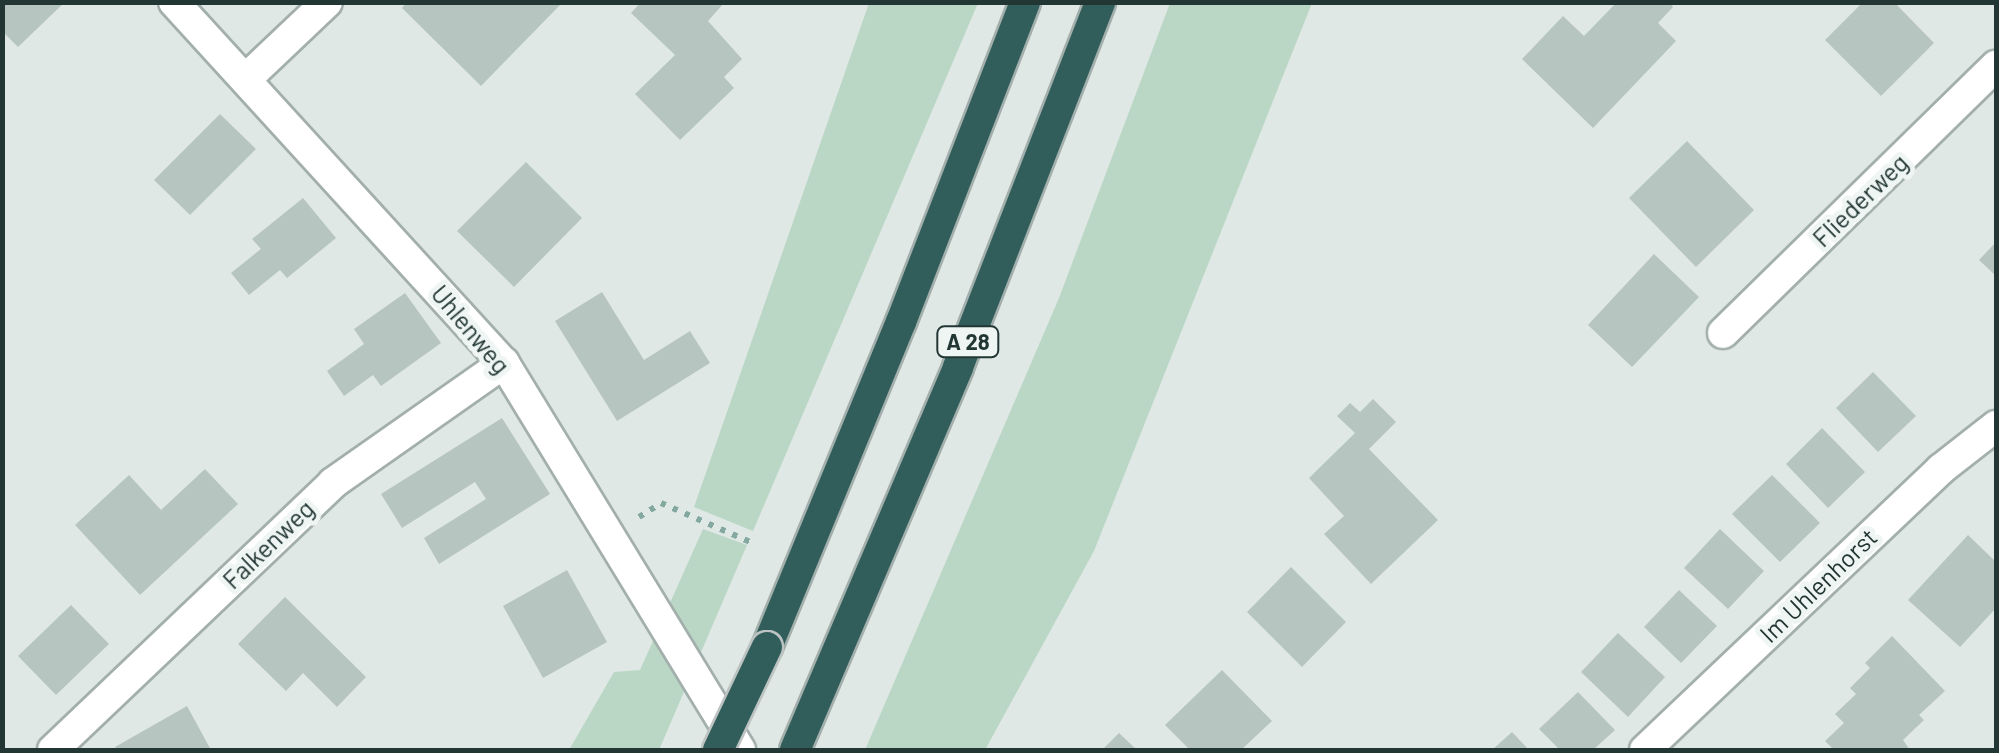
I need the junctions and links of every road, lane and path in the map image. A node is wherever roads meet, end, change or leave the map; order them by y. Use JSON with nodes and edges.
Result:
{"nodes":[{"id":1,"x":174,"y":2,"type":"edge"},
{"id":2,"x":327,"y":2,"type":"edge"},
{"id":3,"x":1025,"y":2,"type":"edge"},
{"id":4,"x":1100,"y":2,"type":"edge"},
{"id":5,"x":1996,"y":66,"type":"edge"},
{"id":6,"x":248,"y":78,"type":"junction"},
{"id":7,"x":1723,"y":333,"type":"dead end"},
{"id":8,"x":504,"y":363,"type":"junction"},
{"id":9,"x":1996,"y":426,"type":"edge"},
{"id":10,"x":661,"y":503,"type":"dead end"},
{"id":11,"x":755,"y":544,"type":"dead end"},
{"id":12,"x":53,"y":750,"type":"edge"},
{"id":13,"x":718,"y":750,"type":"edge"},
{"id":14,"x":740,"y":750,"type":"edge"},
{"id":15,"x":795,"y":750,"type":"edge"},
{"id":16,"x":1645,"y":750,"type":"edge"}],
"edges":[{"from":1,"to":6,"type":"street","name":"Uhlenweg"},
{"from":2,"to":6,"type":"street"},
{"from":3,"to":13,"type":"highway","number":"A 28","bridge":true},
{"from":4,"to":15,"type":"highway","number":"A 28"},
{"from":5,"to":7,"type":"street","name":"Fliederweg"},
{"from":6,"to":8,"type":"street","name":"Uhlenweg"},
{"from":8,"to":12,"type":"street","name":"Falkenweg"},
{"from":8,"to":14,"type":"street","name":"Uhlenweg"},
{"from":9,"to":16,"type":"street","name":"Im Uhlenhorst"},
{"from":10,"to":11,"type":"path"}]}
